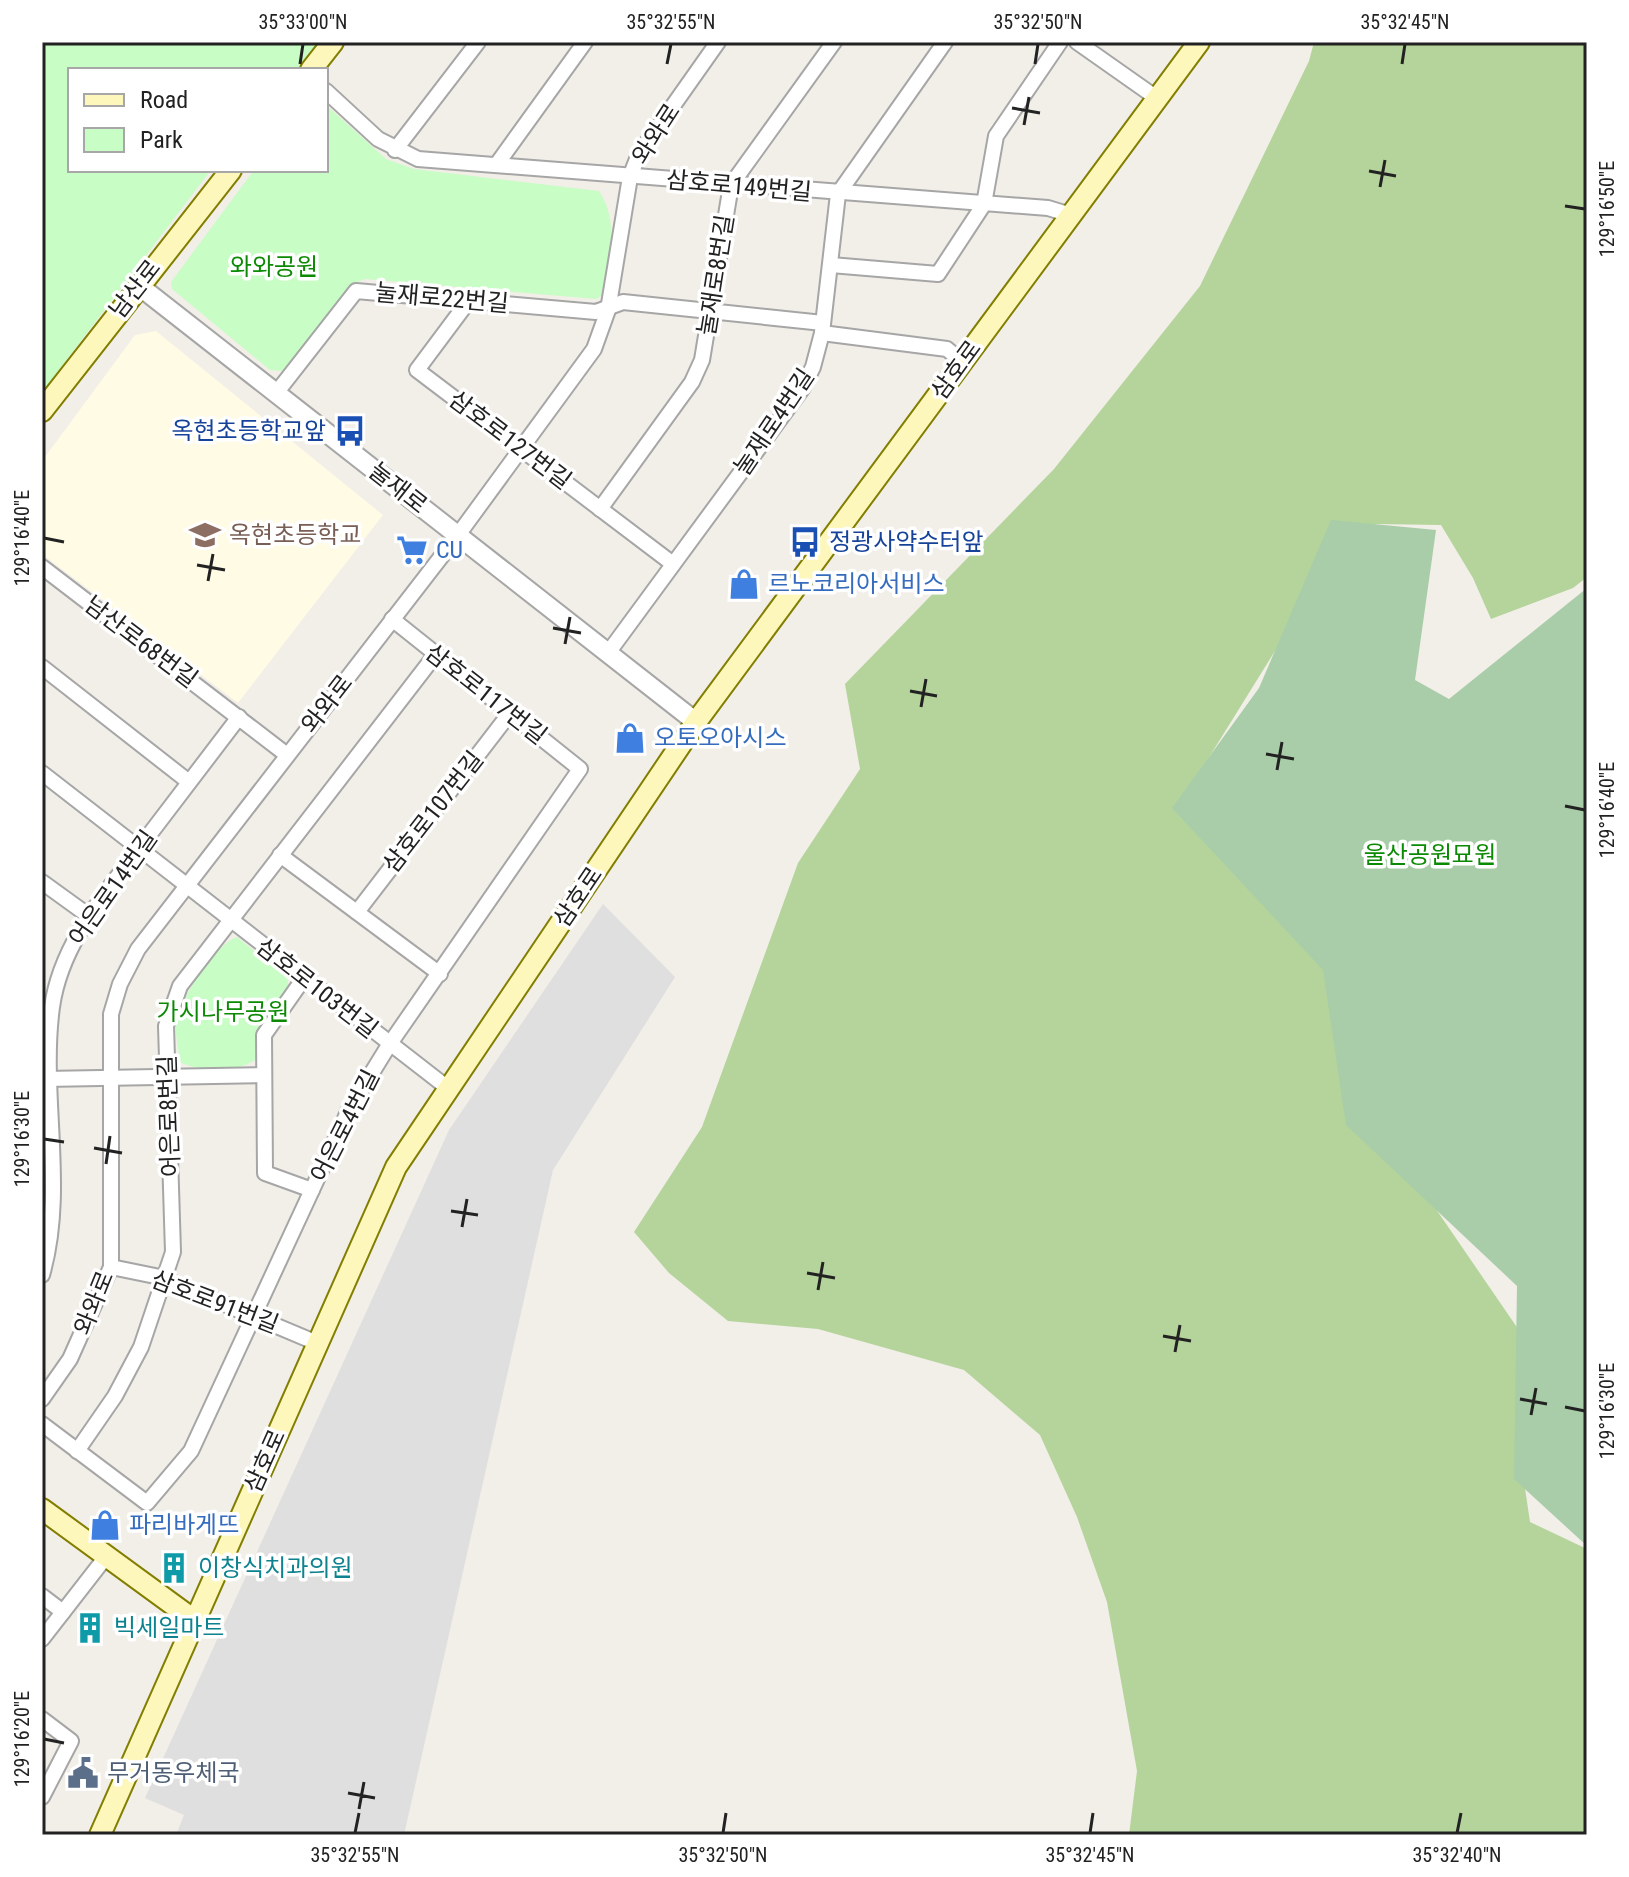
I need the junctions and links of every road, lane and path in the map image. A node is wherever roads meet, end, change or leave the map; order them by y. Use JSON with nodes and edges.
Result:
{"nodes":[{"id":1,"x":333,"y":42,"type":"edge"},
{"id":2,"x":478,"y":42,"type":"edge"},
{"id":3,"x":585,"y":42,"type":"edge"},
{"id":4,"x":718,"y":42,"type":"edge"},
{"id":5,"x":834,"y":42,"type":"edge"},
{"id":6,"x":945,"y":42,"type":"edge"},
{"id":7,"x":1060,"y":42,"type":"edge"},
{"id":8,"x":1077,"y":42,"type":"edge"},
{"id":9,"x":1199,"y":42,"type":"edge"},
{"id":10,"x":313,"y":68,"type":"edge"},
{"id":11,"x":328,"y":93,"type":"edge"},
{"id":12,"x":1158,"y":99,"type":"junction"},
{"id":13,"x":395,"y":150,"type":"junction"},
{"id":14,"x":497,"y":164,"type":"junction"},
{"id":15,"x":229,"y":172,"type":"edge"},
{"id":16,"x":630,"y":177,"type":"junction"},
{"id":17,"x":731,"y":185,"type":"junction"},
{"id":18,"x":838,"y":194,"type":"junction"},
{"id":19,"x":984,"y":204,"type":"junction"},
{"id":20,"x":1071,"y":215,"type":"junction"},
{"id":21,"x":831,"y":265,"type":"junction"},
{"id":22,"x":138,"y":285,"type":"junction"},
{"id":23,"x":470,"y":299,"type":"junction"},
{"id":24,"x":608,"y":310,"type":"junction"},
{"id":25,"x":711,"y":312,"type":"junction"},
{"id":26,"x":823,"y":328,"type":"junction"},
{"id":27,"x":962,"y":362,"type":"junction"},
{"id":28,"x":277,"y":392,"type":"junction"},
{"id":29,"x":42,"y":411,"type":"edge"},
{"id":30,"x":520,"y":449,"type":"junction"},
{"id":31,"x":600,"y":509,"type":"junction"},
{"id":32,"x":458,"y":535,"type":"junction"},
{"id":33,"x":673,"y":564,"type":"junction"},
{"id":34,"x":42,"y":567,"type":"edge"},
{"id":35,"x":392,"y":619,"type":"junction"},
{"id":36,"x":608,"y":653,"type":"junction"},
{"id":37,"x":436,"y":654,"type":"junction"},
{"id":38,"x":42,"y":667,"type":"edge"},
{"id":39,"x":510,"y":713,"type":"junction"},
{"id":40,"x":239,"y":717,"type":"junction"},
{"id":41,"x":696,"y":722,"type":"junction"},
{"id":42,"x":287,"y":755,"type":"junction"},
{"id":43,"x":580,"y":769,"type":"joint"},
{"id":44,"x":42,"y":773,"type":"edge"},
{"id":45,"x":189,"y":782,"type":"junction"},
{"id":46,"x":139,"y":849,"type":"junction"},
{"id":47,"x":280,"y":855,"type":"junction"},
{"id":48,"x":42,"y":882,"type":"edge"},
{"id":49,"x":186,"y":886,"type":"junction"},
{"id":50,"x":357,"y":912,"type":"junction"},
{"id":51,"x":89,"y":916,"type":"junction"},
{"id":52,"x":230,"y":920,"type":"junction"},
{"id":53,"x":440,"y":974,"type":"junction"},
{"id":54,"x":304,"y":978,"type":"junction"},
{"id":55,"x":389,"y":1045,"type":"junction"},
{"id":56,"x":264,"y":1075,"type":"junction"},
{"id":57,"x":109,"y":1077,"type":"junction"},
{"id":58,"x":169,"y":1078,"type":"junction"},
{"id":59,"x":46,"y":1079,"type":"edge"},
{"id":60,"x":449,"y":1089,"type":"junction"},
{"id":61,"x":312,"y":1190,"type":"junction"},
{"id":62,"x":111,"y":1267,"type":"junction"},
{"id":63,"x":42,"y":1275,"type":"edge"},
{"id":64,"x":167,"y":1280,"type":"junction"},
{"id":65,"x":253,"y":1316,"type":"junction"},
{"id":66,"x":317,"y":1343,"type":"junction"},
{"id":67,"x":42,"y":1399,"type":"edge"},
{"id":68,"x":42,"y":1424,"type":"edge"},
{"id":69,"x":77,"y":1451,"type":"junction"},
{"id":70,"x":42,"y":1509,"type":"edge"},
{"id":71,"x":105,"y":1558,"type":"junction"},
{"id":72,"x":42,"y":1596,"type":"edge"},
{"id":73,"x":63,"y":1612,"type":"junction"},
{"id":74,"x":194,"y":1620,"type":"junction"},
{"id":75,"x":42,"y":1639,"type":"edge"},
{"id":76,"x":42,"y":1719,"type":"edge"},
{"id":77,"x":42,"y":1797,"type":"edge"},
{"id":78,"x":100,"y":1835,"type":"edge"}],
"edges":[{"from":1,"to":10,"type":"main road"},
{"from":2,"to":13,"type":"street"},
{"from":3,"to":14,"type":"street"},
{"from":4,"to":16,"type":"street","name":"와와로"},
{"from":5,"to":17,"type":"street","name":"눌재로8번길"},
{"from":6,"to":18,"type":"street","name":"눌재로4번길"},
{"from":7,"to":19,"type":"street"},
{"from":8,"to":12,"type":"street"},
{"from":9,"to":12,"type":"main road","name":"삼호로"},
{"from":11,"to":13,"type":"street","name":"삼호로149번길"},
{"from":12,"to":20,"type":"main road","name":"삼호로"},
{"from":13,"to":14,"type":"street","name":"삼호로149번길"},
{"from":14,"to":16,"type":"street","name":"삼호로149번길"},
{"from":15,"to":22,"type":"main road","name":"남산로"},
{"from":16,"to":17,"type":"street","name":"삼호로149번길"},
{"from":16,"to":24,"type":"street","name":"와와로"},
{"from":17,"to":18,"type":"street","name":"삼호로149번길"},
{"from":17,"to":25,"type":"street","name":"눌재로8번길"},
{"from":18,"to":19,"type":"street","name":"삼호로149번길"},
{"from":18,"to":21,"type":"street","name":"눌재로4번길"},
{"from":19,"to":20,"type":"street","name":"삼호로149번길"},
{"from":19,"to":21,"type":"street"},
{"from":20,"to":27,"type":"main road","name":"삼호로"},
{"from":21,"to":26,"type":"street","name":"눌재로4번길"},
{"from":22,"to":28,"type":"street","name":"눌재로"},
{"from":22,"to":29,"type":"main road","name":"남산로"},
{"from":23,"to":24,"type":"street","name":"눌재로22번길"},
{"from":23,"to":28,"type":"street","name":"눌재로22번길"},
{"from":23,"to":30,"type":"street","name":"삼호로127번길"},
{"from":24,"to":25,"type":"street","name":"눌재로22번길"},
{"from":24,"to":30,"type":"street","name":"와와로"},
{"from":25,"to":26,"type":"street","name":"눌재로22번길"},
{"from":25,"to":31,"type":"street","name":"눌재로8번길"},
{"from":26,"to":27,"type":"street","name":"눌재로22번길"},
{"from":26,"to":33,"type":"street","name":"눌재로4번길"},
{"from":27,"to":41,"type":"main road","name":"삼호로"},
{"from":28,"to":32,"type":"street","name":"눌재로"},
{"from":30,"to":31,"type":"street","name":"삼호로127번길"},
{"from":30,"to":32,"type":"street","name":"와와로"},
{"from":31,"to":33,"type":"street","name":"삼호로127번길"},
{"from":32,"to":35,"type":"street","name":"와와로"},
{"from":32,"to":36,"type":"street","name":"눌재로"},
{"from":33,"to":36,"type":"street","name":"눌재로4번길"},
{"from":34,"to":40,"type":"street","name":"남산로68번길"},
{"from":35,"to":37,"type":"street","name":"삼호로117번길"},
{"from":35,"to":42,"type":"street","name":"와와로"},
{"from":36,"to":41,"type":"street","name":"눌재로"},
{"from":37,"to":39,"type":"street","name":"삼호로117번길"},
{"from":37,"to":47,"type":"street","name":"어은로8번길"},
{"from":38,"to":45,"type":"street"},
{"from":39,"to":43,"type":"street","name":"삼호로117번길"},
{"from":39,"to":50,"type":"street","name":"삼호로107번길"},
{"from":40,"to":42,"type":"street","name":"남산로68번길"},
{"from":40,"to":45,"type":"street","name":"어은로14번길"},
{"from":41,"to":60,"type":"main road","name":"삼호로"},
{"from":42,"to":49,"type":"street","name":"와와로"},
{"from":43,"to":53,"type":"street","name":"어은로4번길"},
{"from":44,"to":46,"type":"street","name":"삼호로103번길"},
{"from":45,"to":46,"type":"street","name":"어은로14번길"},
{"from":46,"to":49,"type":"street","name":"삼호로103번길"},
{"from":46,"to":51,"type":"street","name":"어은로14번길"},
{"from":47,"to":50,"type":"street"},
{"from":47,"to":52,"type":"street","name":"어은로8번길"},
{"from":48,"to":51,"type":"street"},
{"from":49,"to":52,"type":"street","name":"삼호로103번길"},
{"from":49,"to":57,"type":"street","name":"와와로"},
{"from":50,"to":53,"type":"street"},
{"from":51,"to":59,"type":"street","name":"어은로14번길"},
{"from":52,"to":54,"type":"street","name":"삼호로103번길"},
{"from":52,"to":58,"type":"street","name":"어은로8번길"},
{"from":53,"to":55,"type":"street","name":"어은로4번길"},
{"from":54,"to":55,"type":"street","name":"삼호로103번길"},
{"from":54,"to":56,"type":"street"},
{"from":55,"to":60,"type":"street","name":"삼호로103번길"},
{"from":55,"to":61,"type":"street","name":"어은로4번길"},
{"from":56,"to":58,"type":"street"},
{"from":56,"to":61,"type":"street"},
{"from":57,"to":58,"type":"street"},
{"from":57,"to":59,"type":"street"},
{"from":57,"to":62,"type":"street","name":"와와로"},
{"from":58,"to":64,"type":"street","name":"어은로8번길"},
{"from":59,"to":63,"type":"street","name":"어은로14번길"},
{"from":60,"to":66,"type":"main road","name":"삼호로"},
{"from":61,"to":65,"type":"street","name":"어은로4번길"},
{"from":62,"to":64,"type":"street","name":"삼호로91번길"},
{"from":62,"to":67,"type":"street","name":"와와로"},
{"from":64,"to":65,"type":"street","name":"삼호로91번길"},
{"from":64,"to":69,"type":"street","name":"어은로8번길"},
{"from":65,"to":66,"type":"street","name":"삼호로91번길"},
{"from":65,"to":69,"type":"street","name":"어은로4번길"},
{"from":66,"to":74,"type":"main road","name":"삼호로"},
{"from":68,"to":69,"type":"street"},
{"from":70,"to":71,"type":"main road"},
{"from":71,"to":73,"type":"street"},
{"from":71,"to":74,"type":"main road"},
{"from":72,"to":73,"type":"street"},
{"from":73,"to":75,"type":"street"},
{"from":74,"to":78,"type":"main road","name":"삼호로"},
{"from":76,"to":77,"type":"street"}]}
